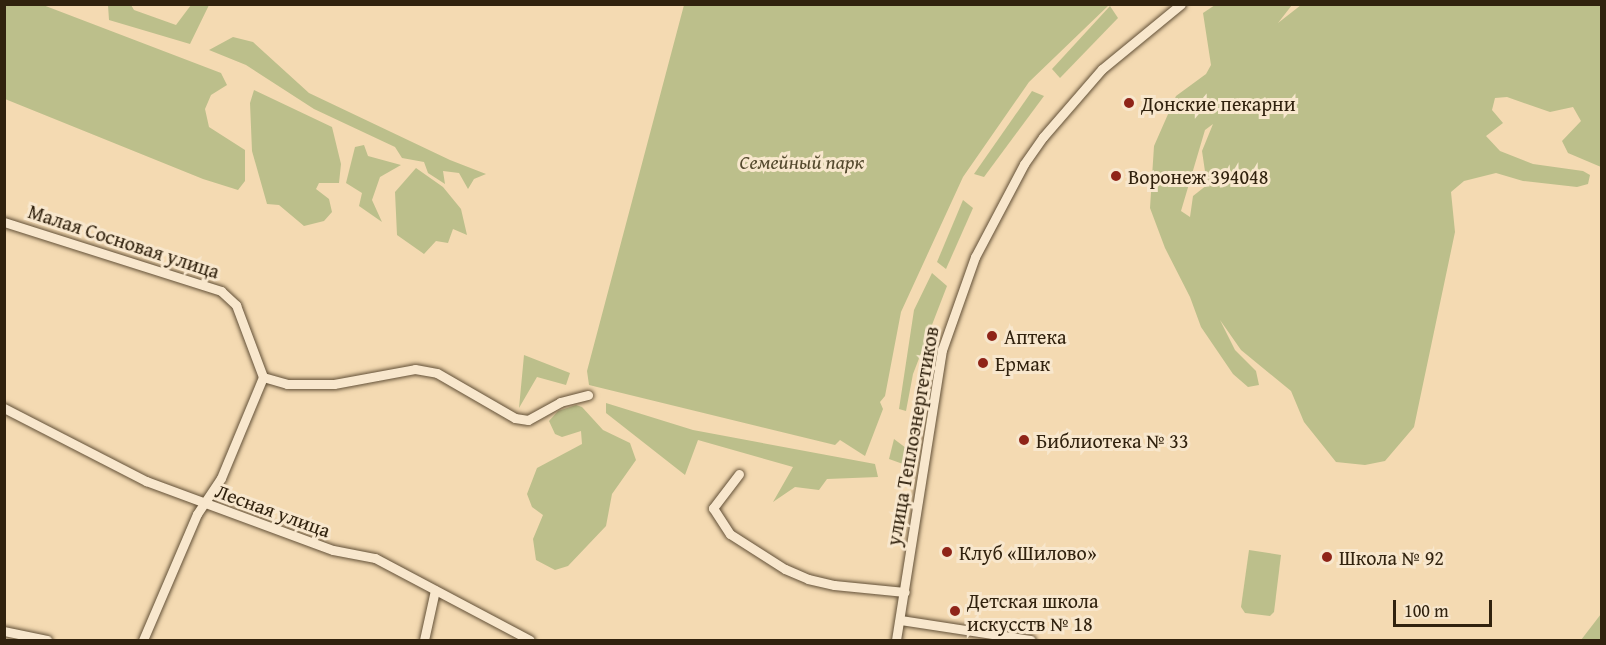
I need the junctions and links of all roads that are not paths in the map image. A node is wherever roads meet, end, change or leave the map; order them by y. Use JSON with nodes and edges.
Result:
{"nodes":[{"id":1,"x":1181,"y":4,"type":"edge"},
{"id":2,"x":4,"y":222,"type":"edge"},
{"id":3,"x":263,"y":377,"type":"junction"},
{"id":4,"x":588,"y":395,"type":"dead end"},
{"id":5,"x":4,"y":408,"type":"edge"},
{"id":6,"x":739,"y":474,"type":"dead end"},
{"id":7,"x":204,"y":505,"type":"junction"},
{"id":8,"x":435,"y":590,"type":"junction"},
{"id":9,"x":905,"y":592,"type":"junction"},
{"id":10,"x":900,"y":621,"type":"junction"},
{"id":11,"x":4,"y":631,"type":"edge"},
{"id":12,"x":47,"y":640,"type":"edge"},
{"id":13,"x":143,"y":640,"type":"edge"},
{"id":14,"x":424,"y":640,"type":"edge"},
{"id":15,"x":530,"y":640,"type":"edge"},
{"id":16,"x":896,"y":640,"type":"edge"},
{"id":17,"x":1030,"y":640,"type":"edge"}],
"edges":[{"from":1,"to":9,"type":"street","name":"улица Теплоэнергетиков"},
{"from":2,"to":3,"type":"street","name":"Малая Сосновая улица"},
{"from":3,"to":4,"type":"street"},
{"from":3,"to":7,"type":"street"},
{"from":5,"to":7,"type":"street","name":"Лесная улица"},
{"from":6,"to":9,"type":"street"},
{"from":7,"to":8,"type":"street","name":"Лесная улица"},
{"from":7,"to":13,"type":"street"},
{"from":8,"to":14,"type":"street"},
{"from":8,"to":15,"type":"street","name":"Лесная улица"},
{"from":9,"to":10,"type":"street","name":"улица Теплоэнергетиков"},
{"from":10,"to":16,"type":"street","name":"улица Теплоэнергетиков"},
{"from":10,"to":17,"type":"street"},
{"from":11,"to":12,"type":"street"}]}
